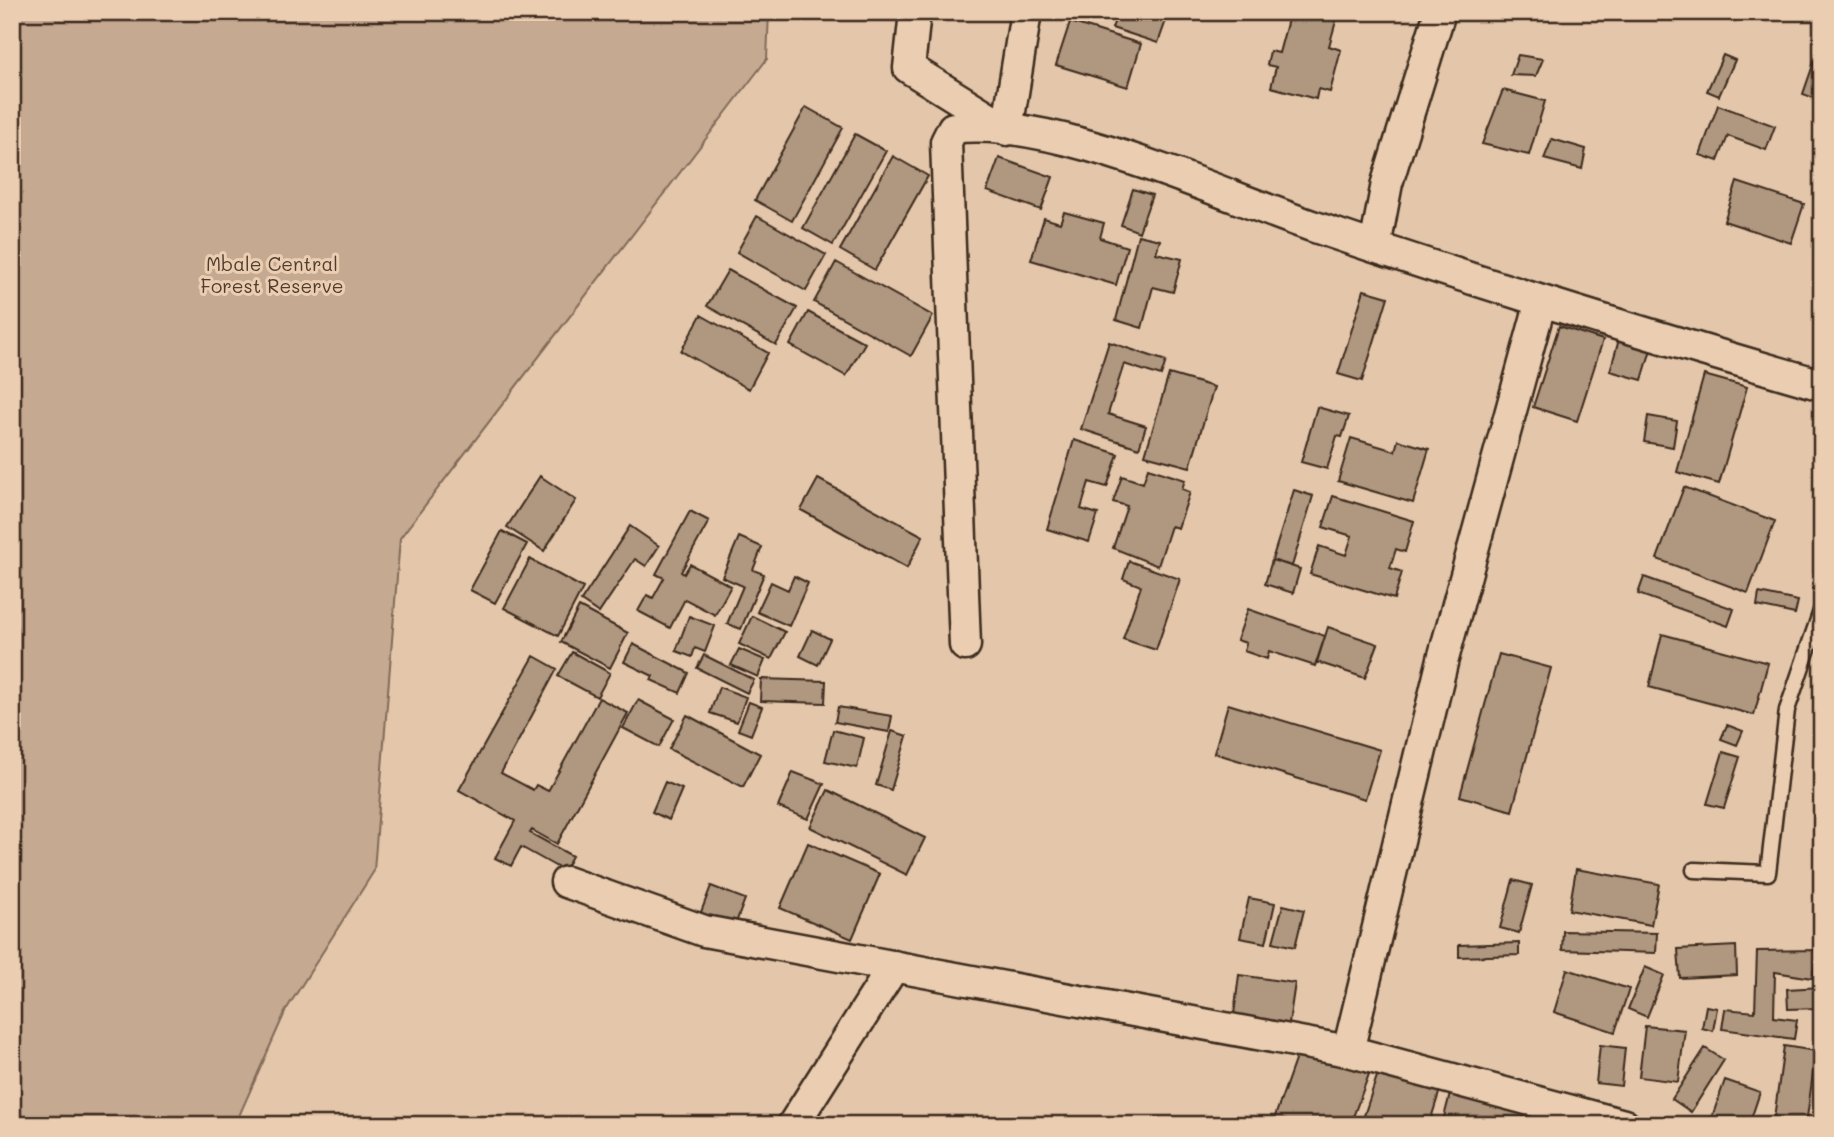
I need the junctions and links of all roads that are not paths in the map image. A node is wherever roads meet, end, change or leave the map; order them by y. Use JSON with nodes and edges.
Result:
{"nodes":[{"id":1,"x":915,"y":12,"type":"edge"},
{"id":2,"x":1026,"y":12,"type":"edge"},
{"id":3,"x":1440,"y":12,"type":"edge"},
{"id":4,"x":1007,"y":130,"type":"junction"},
{"id":5,"x":1375,"y":247,"type":"junction"},
{"id":6,"x":1541,"y":301,"type":"junction"},
{"id":7,"x":1822,"y":384,"type":"edge"},
{"id":8,"x":1822,"y":608,"type":"edge"},
{"id":9,"x":965,"y":645,"type":"dead end"},
{"id":10,"x":1694,"y":870,"type":"dead end"},
{"id":11,"x":566,"y":882,"type":"dead end"},
{"id":12,"x":894,"y":966,"type":"junction"},
{"id":13,"x":1348,"y":1051,"type":"junction"},
{"id":14,"x":793,"y":1125,"type":"edge"},
{"id":15,"x":1625,"y":1125,"type":"edge"}],
"edges":[{"from":1,"to":4,"type":"street"},
{"from":2,"to":4,"type":"street"},
{"from":3,"to":5,"type":"street"},
{"from":4,"to":5,"type":"street"},
{"from":4,"to":9,"type":"street"},
{"from":5,"to":6,"type":"street"},
{"from":6,"to":7,"type":"street"},
{"from":6,"to":13,"type":"street"},
{"from":8,"to":10,"type":"lane"},
{"from":11,"to":12,"type":"street"},
{"from":12,"to":13,"type":"street"},
{"from":12,"to":14,"type":"street"},
{"from":13,"to":15,"type":"street"}]}
